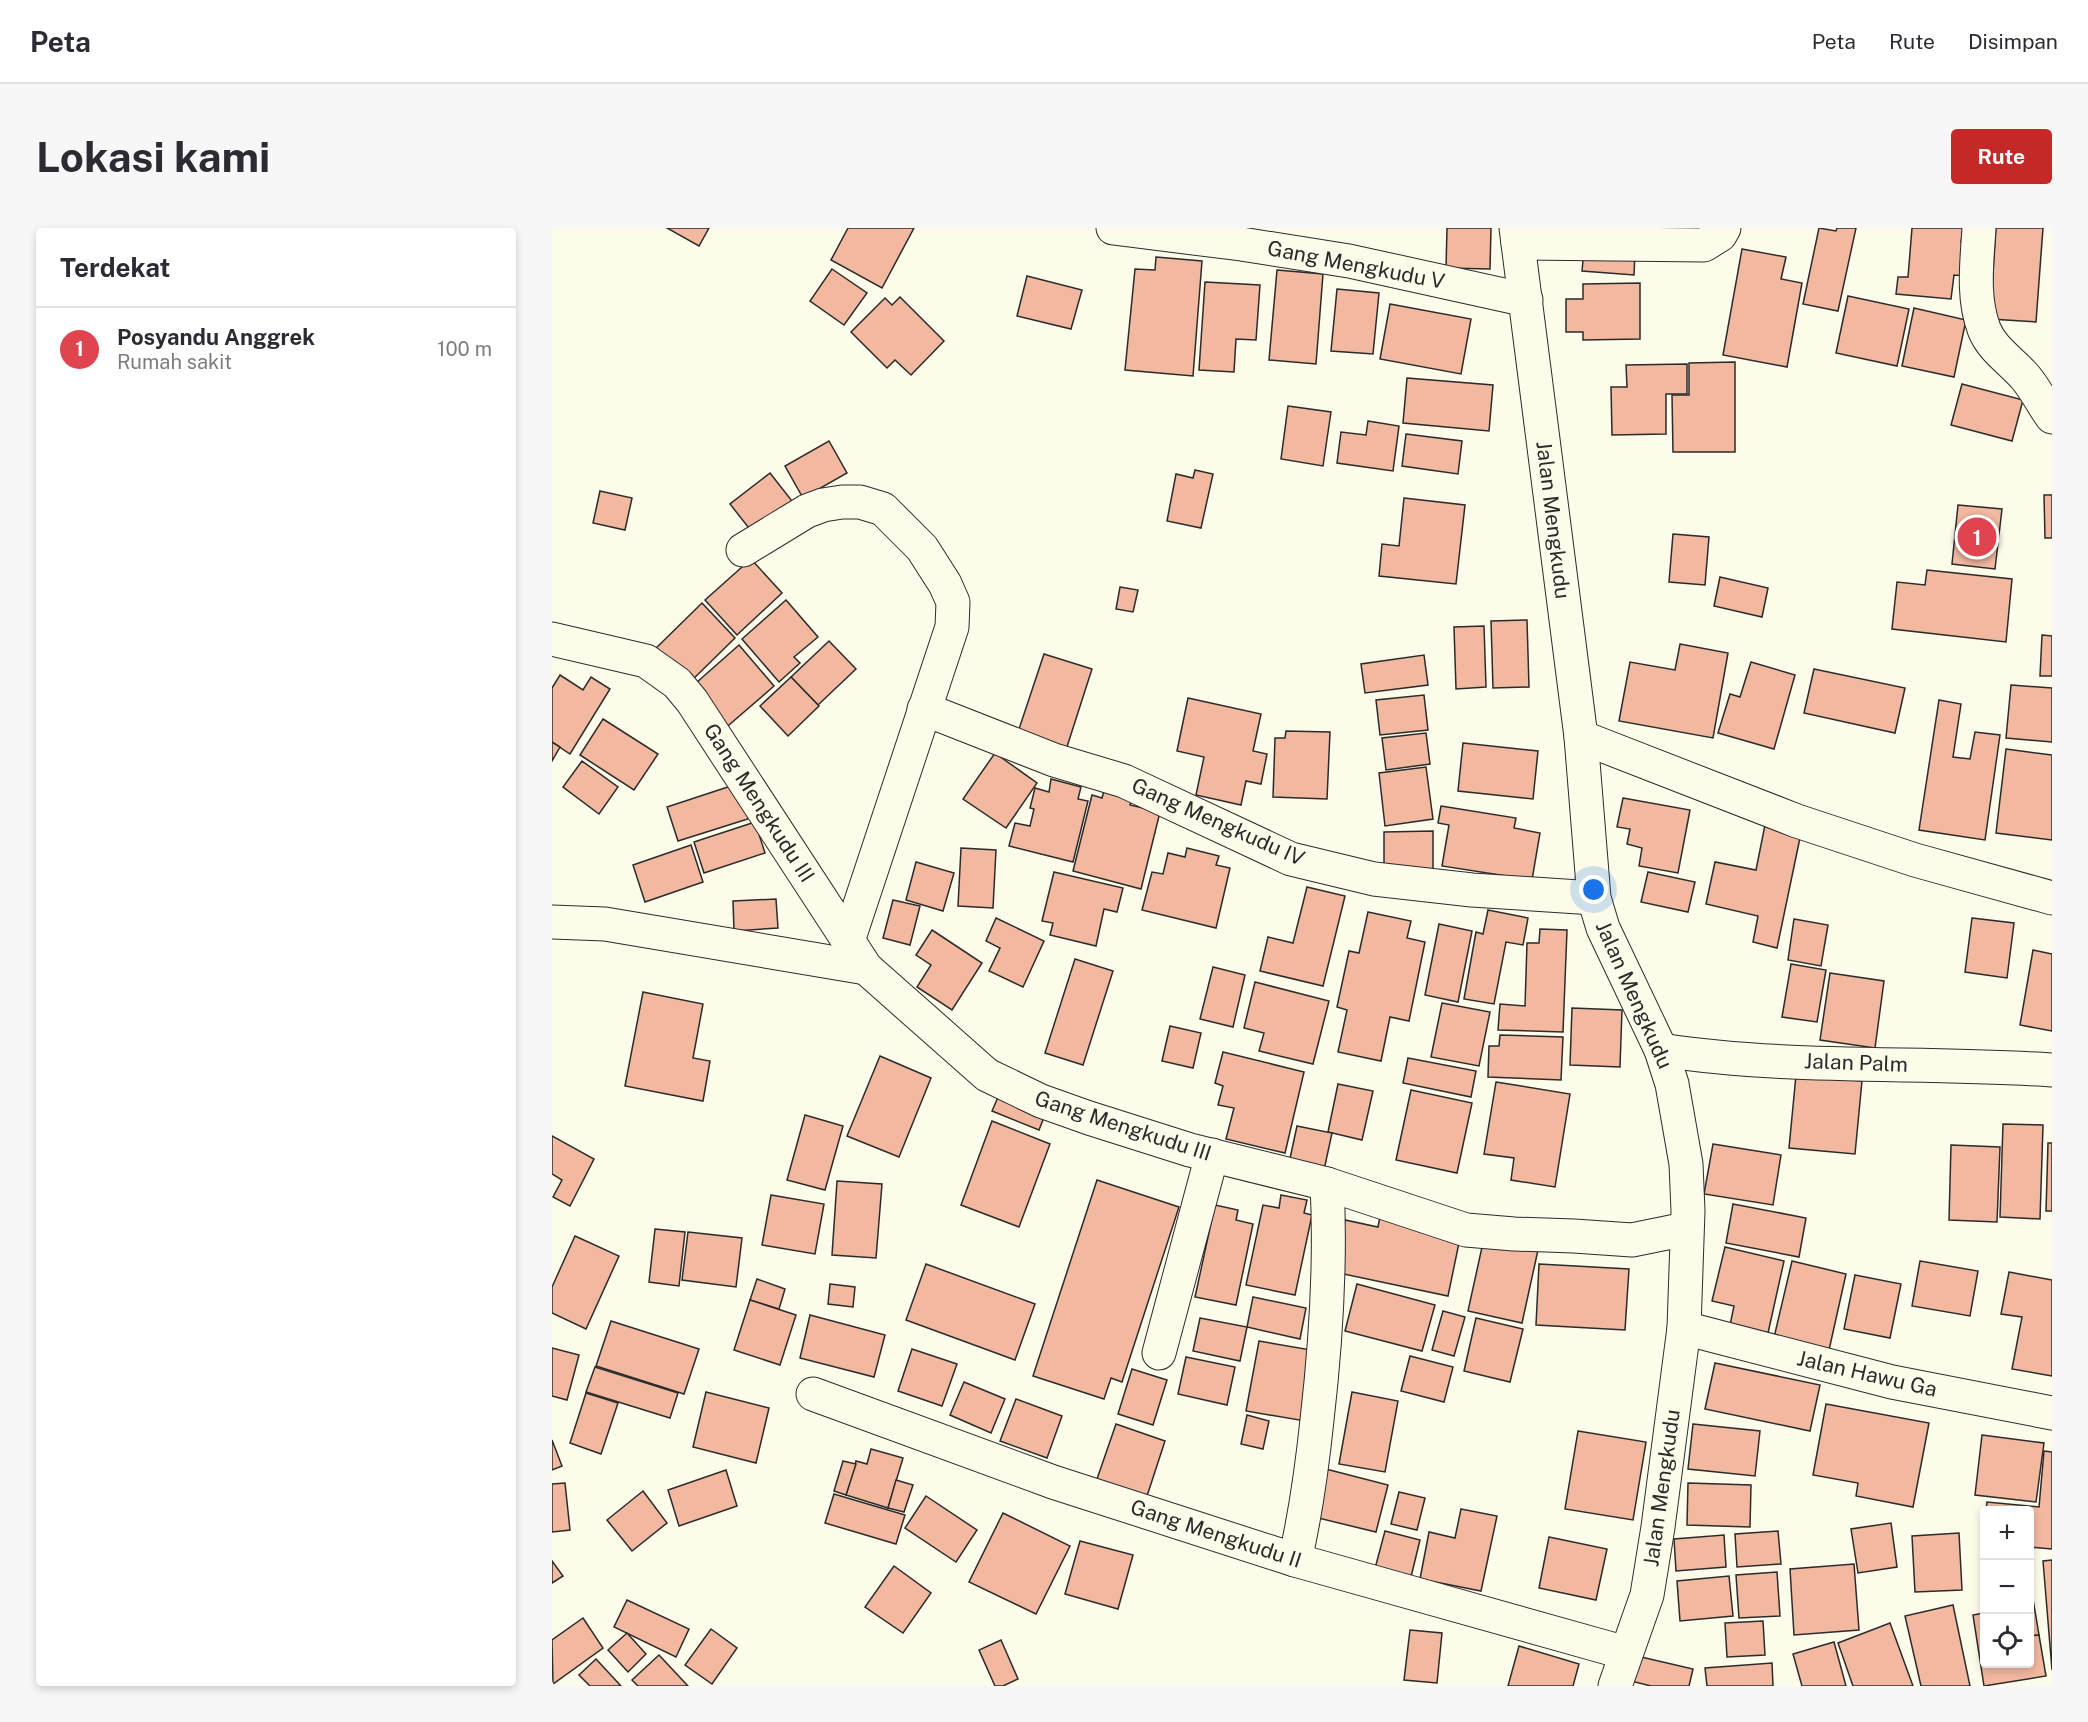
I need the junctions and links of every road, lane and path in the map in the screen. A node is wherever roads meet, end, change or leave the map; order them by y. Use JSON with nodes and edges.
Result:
{"nodes":[{"id":1,"x":1113,"y":228,"type":"edge"},
{"id":2,"x":1724,"y":228,"type":"edge"},
{"id":3,"x":1979,"y":228,"type":"edge"},
{"id":4,"x":1517,"y":236,"type":"edge"},
{"id":5,"x":1526,"y":300,"type":"junction"},
{"id":6,"x":2052,"y":417,"type":"edge"},
{"id":7,"x":743,"y":550,"type":"dead end"},
{"id":8,"x":552,"y":639,"type":"edge"},
{"id":9,"x":924,"y":709,"type":"junction"},
{"id":10,"x":1581,"y":737,"type":"junction"},
{"id":11,"x":1594,"y":898,"type":"junction"},
{"id":12,"x":2052,"y":898,"type":"edge"},
{"id":13,"x":552,"y":922,"type":"edge"},
{"id":14,"x":848,"y":941,"type":"junction"},
{"id":15,"x":866,"y":968,"type":"junction"},
{"id":16,"x":1661,"y":1050,"type":"junction"},
{"id":17,"x":2052,"y":1070,"type":"edge"},
{"id":18,"x":1212,"y":1155,"type":"junction"},
{"id":19,"x":1327,"y":1184,"type":"junction"},
{"id":20,"x":1686,"y":1229,"type":"junction"},
{"id":21,"x":1683,"y":1328,"type":"junction"},
{"id":22,"x":1159,"y":1353,"type":"dead end"},
{"id":23,"x":813,"y":1394,"type":"dead end"},
{"id":24,"x":2052,"y":1413,"type":"edge"},
{"id":25,"x":1295,"y":1560,"type":"junction"},
{"id":26,"x":1626,"y":1653,"type":"junction"},
{"id":27,"x":1615,"y":1686,"type":"edge"}],
"edges":[{"from":1,"to":5,"type":"street","name":"Gang Mengkudu V"},
{"from":2,"to":4,"type":"street"},
{"from":3,"to":6,"type":"street"},
{"from":4,"to":5,"type":"street","name":"Jalan Mengkudu"},
{"from":5,"to":10,"type":"street","name":"Jalan Mengkudu"},
{"from":7,"to":9,"type":"street"},
{"from":8,"to":14,"type":"street","name":"Gang Mengkudu III"},
{"from":9,"to":11,"type":"street","name":"Gang Mengkudu IV"},
{"from":9,"to":14,"type":"street"},
{"from":10,"to":11,"type":"street","name":"Jalan Mengkudu"},
{"from":10,"to":12,"type":"street"},
{"from":11,"to":16,"type":"street","name":"Jalan Mengkudu"},
{"from":13,"to":15,"type":"street"},
{"from":14,"to":15,"type":"street","name":"Gang Mengkudu III"},
{"from":15,"to":18,"type":"street","name":"Gang Mengkudu III"},
{"from":16,"to":17,"type":"street","name":"Jalan Palm"},
{"from":16,"to":20,"type":"street","name":"Jalan Mengkudu"},
{"from":18,"to":19,"type":"street","name":"Gang Mengkudu III"},
{"from":18,"to":22,"type":"street"},
{"from":19,"to":20,"type":"street","name":"Gang Mengkudu III"},
{"from":19,"to":25,"type":"street"},
{"from":20,"to":21,"type":"street","name":"Jalan Mengkudu"},
{"from":21,"to":24,"type":"street","name":"Jalan Hawu Ga"},
{"from":21,"to":26,"type":"street","name":"Jalan Mengkudu"},
{"from":23,"to":25,"type":"street","name":"Gang Mengkudu II"},
{"from":25,"to":26,"type":"street","name":"Gang Mengkudu II"},
{"from":26,"to":27,"type":"street","name":"Jalan Mengkudu"}]}
